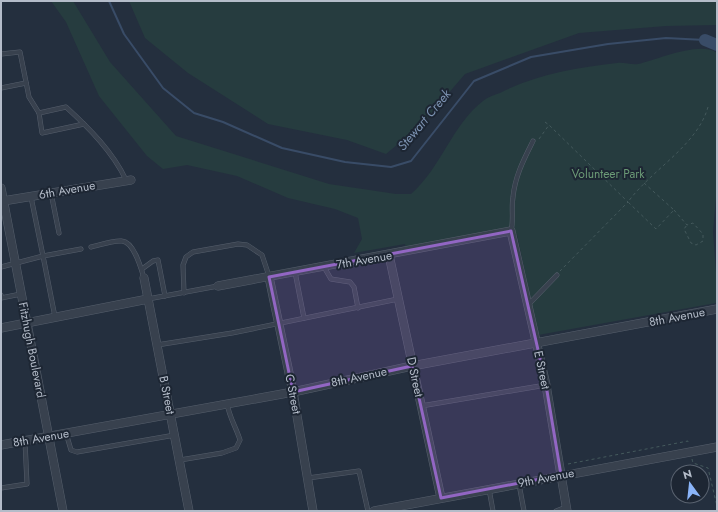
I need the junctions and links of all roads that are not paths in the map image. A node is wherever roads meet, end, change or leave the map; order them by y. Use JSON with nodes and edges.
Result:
{"nodes":[{"id":1,"x":1,"y":54,"type":"edge"},
{"id":2,"x":26,"y":83,"type":"junction"},
{"id":3,"x":1,"y":88,"type":"edge"},
{"id":4,"x":39,"y":113,"type":"junction"},
{"id":5,"x":84,"y":124,"type":"junction"},
{"id":6,"x":534,"y":143,"type":"road end"},
{"id":7,"x":129,"y":180,"type":"joint"},
{"id":8,"x":1,"y":188,"type":"edge"},
{"id":9,"x":51,"y":193,"type":"junction"},
{"id":10,"x":31,"y":196,"type":"junction"},
{"id":11,"x":4,"y":201,"type":"junction"},
{"id":12,"x":511,"y":231,"type":"junction"},
{"id":13,"x":58,"y":233,"type":"dead end"},
{"id":14,"x":91,"y":247,"type":"dead end"},
{"id":15,"x":81,"y":249,"type":"dead end"},
{"id":16,"x":389,"y":255,"type":"junction"},
{"id":17,"x":43,"y":256,"type":"junction"},
{"id":18,"x":15,"y":262,"type":"junction"},
{"id":19,"x":1,"y":267,"type":"edge"},
{"id":20,"x":324,"y":267,"type":"junction"},
{"id":21,"x":142,"y":270,"type":"junction"},
{"id":22,"x":295,"y":272,"type":"junction"},
{"id":23,"x":557,"y":275,"type":"road end"},
{"id":24,"x":270,"y":277,"type":"junction"},
{"id":25,"x":144,"y":278,"type":"joint"},
{"id":26,"x":218,"y":286,"type":"joint"},
{"id":27,"x":184,"y":293,"type":"junction"},
{"id":28,"x":21,"y":294,"type":"junction"},
{"id":29,"x":1,"y":295,"type":"edge"},
{"id":30,"x":166,"y":296,"type":"junction"},
{"id":31,"x":398,"y":299,"type":"junction"},
{"id":32,"x":148,"y":300,"type":"junction"},
{"id":33,"x":528,"y":306,"type":"junction"},
{"id":34,"x":358,"y":308,"type":"junction"},
{"id":35,"x":716,"y":309,"type":"edge"},
{"id":36,"x":56,"y":318,"type":"junction"},
{"id":37,"x":304,"y":318,"type":"junction"},
{"id":38,"x":26,"y":323,"type":"junction"},
{"id":39,"x":279,"y":324,"type":"junction"},
{"id":40,"x":1,"y":328,"type":"edge"},
{"id":41,"x":536,"y":343,"type":"junction"},
{"id":42,"x":157,"y":345,"type":"junction"},
{"id":43,"x":412,"y":366,"type":"junction"},
{"id":44,"x":546,"y":385,"type":"junction"},
{"id":45,"x":293,"y":392,"type":"junction"},
{"id":46,"x":227,"y":404,"type":"junction"},
{"id":47,"x":421,"y":406,"type":"junction"},
{"id":48,"x":171,"y":413,"type":"junction"},
{"id":49,"x":66,"y":433,"type":"junction"},
{"id":50,"x":175,"y":434,"type":"junction"},
{"id":51,"x":49,"y":436,"type":"junction"},
{"id":52,"x":25,"y":441,"type":"junction"},
{"id":53,"x":1,"y":445,"type":"edge"},
{"id":54,"x":717,"y":447,"type":"edge"},
{"id":55,"x":180,"y":460,"type":"junction"},
{"id":56,"x":561,"y":475,"type":"junction"},
{"id":57,"x":308,"y":478,"type":"junction"},
{"id":58,"x":519,"y":483,"type":"junction"},
{"id":59,"x":1,"y":488,"type":"edge"},
{"id":60,"x":489,"y":489,"type":"junction"},
{"id":61,"x":441,"y":498,"type":"junction"},
{"id":62,"x":567,"y":509,"type":"edge"},
{"id":63,"x":63,"y":511,"type":"edge"},
{"id":64,"x":189,"y":511,"type":"edge"},
{"id":65,"x":313,"y":511,"type":"edge"},
{"id":66,"x":368,"y":511,"type":"edge"},
{"id":67,"x":374,"y":511,"type":"edge"},
{"id":68,"x":493,"y":511,"type":"edge"},
{"id":69,"x":524,"y":511,"type":"edge"},
{"id":70,"x":556,"y":511,"type":"edge"}],
"edges":[{"from":1,"to":2,"type":"lane"},
{"from":2,"to":3,"type":"lane"},
{"from":2,"to":4,"type":"lane"},
{"from":4,"to":5,"type":"lane"},
{"from":4,"to":5,"type":"lane"},
{"from":5,"to":7,"type":"lane"},
{"from":6,"to":12,"type":"lane"},
{"from":7,"to":9,"type":"street","name":"6th Avenue"},
{"from":8,"to":11,"type":"street","name":"Fitzhugh Boulevard"},
{"from":9,"to":10,"type":"street","name":"6th Avenue"},
{"from":9,"to":13,"type":"lane"},
{"from":10,"to":11,"type":"street","name":"6th Avenue"},
{"from":10,"to":17,"type":"lane"},
{"from":11,"to":18,"type":"street","name":"Fitzhugh Boulevard"},
{"from":12,"to":16,"type":"street","name":"7th Avenue"},
{"from":12,"to":33,"type":"street","name":"E Street"},
{"from":14,"to":21,"type":"lane"},
{"from":15,"to":17,"type":"lane"},
{"from":16,"to":20,"type":"street","name":"7th Avenue"},
{"from":16,"to":31,"type":"street","name":"D Street"},
{"from":17,"to":18,"type":"lane"},
{"from":17,"to":36,"type":"lane"},
{"from":18,"to":19,"type":"lane"},
{"from":18,"to":28,"type":"street","name":"Fitzhugh Boulevard"},
{"from":20,"to":22,"type":"street","name":"7th Avenue"},
{"from":20,"to":34,"type":"lane"},
{"from":21,"to":25,"type":"lane"},
{"from":21,"to":30,"type":"lane"},
{"from":22,"to":24,"type":"street","name":"7th Avenue"},
{"from":22,"to":37,"type":"lane"},
{"from":23,"to":33,"type":"lane"},
{"from":24,"to":26,"type":"street","name":"7th Avenue"},
{"from":24,"to":27,"type":"lane"},
{"from":24,"to":39,"type":"street","name":"C Street"},
{"from":25,"to":32,"type":"street","name":"B Street"},
{"from":26,"to":27,"type":"lane"},
{"from":27,"to":30,"type":"lane"},
{"from":28,"to":29,"type":"lane"},
{"from":28,"to":38,"type":"street","name":"Fitzhugh Boulevard"},
{"from":30,"to":32,"type":"lane"},
{"from":31,"to":34,"type":"lane"},
{"from":31,"to":43,"type":"street","name":"D Street"},
{"from":32,"to":36,"type":"street"},
{"from":32,"to":42,"type":"street","name":"B Street"},
{"from":33,"to":41,"type":"street","name":"E Street"},
{"from":34,"to":37,"type":"lane"},
{"from":35,"to":41,"type":"street","name":"8th Avenue"},
{"from":36,"to":38,"type":"street"},
{"from":37,"to":39,"type":"lane"},
{"from":38,"to":40,"type":"street"},
{"from":38,"to":51,"type":"street","name":"Fitzhugh Boulevard"},
{"from":39,"to":42,"type":"lane"},
{"from":39,"to":45,"type":"street","name":"C Street"},
{"from":41,"to":43,"type":"street","name":"8th Avenue"},
{"from":41,"to":44,"type":"street","name":"E Street"},
{"from":42,"to":48,"type":"street","name":"B Street"},
{"from":43,"to":45,"type":"street","name":"8th Avenue"},
{"from":43,"to":47,"type":"street","name":"D Street"},
{"from":44,"to":47,"type":"lane"},
{"from":44,"to":56,"type":"street","name":"E Street"},
{"from":45,"to":46,"type":"street","name":"8th Avenue"},
{"from":45,"to":57,"type":"street","name":"C Street"},
{"from":46,"to":48,"type":"street","name":"8th Avenue"},
{"from":46,"to":55,"type":"lane"},
{"from":47,"to":61,"type":"street","name":"D Street"},
{"from":48,"to":49,"type":"street","name":"8th Avenue"},
{"from":48,"to":50,"type":"street","name":"B Street"},
{"from":49,"to":50,"type":"lane"},
{"from":49,"to":51,"type":"street","name":"8th Avenue"},
{"from":50,"to":55,"type":"street","name":"B Street"},
{"from":51,"to":52,"type":"street","name":"8th Avenue"},
{"from":51,"to":63,"type":"street","name":"Fitzhugh Boulevard"},
{"from":52,"to":53,"type":"street","name":"8th Avenue"},
{"from":52,"to":59,"type":"lane"},
{"from":54,"to":56,"type":"street","name":"9th Avenue"},
{"from":55,"to":64,"type":"street","name":"B Street"},
{"from":56,"to":58,"type":"street","name":"9th Avenue"},
{"from":56,"to":62,"type":"street","name":"E Street"},
{"from":57,"to":65,"type":"street","name":"C Street"},
{"from":57,"to":66,"type":"lane"},
{"from":58,"to":60,"type":"street","name":"9th Avenue"},
{"from":58,"to":69,"type":"lane"},
{"from":60,"to":61,"type":"street","name":"9th Avenue"},
{"from":60,"to":68,"type":"lane"},
{"from":61,"to":67,"type":"street","name":"9th Avenue"},
{"from":62,"to":70,"type":"lane"}]}
